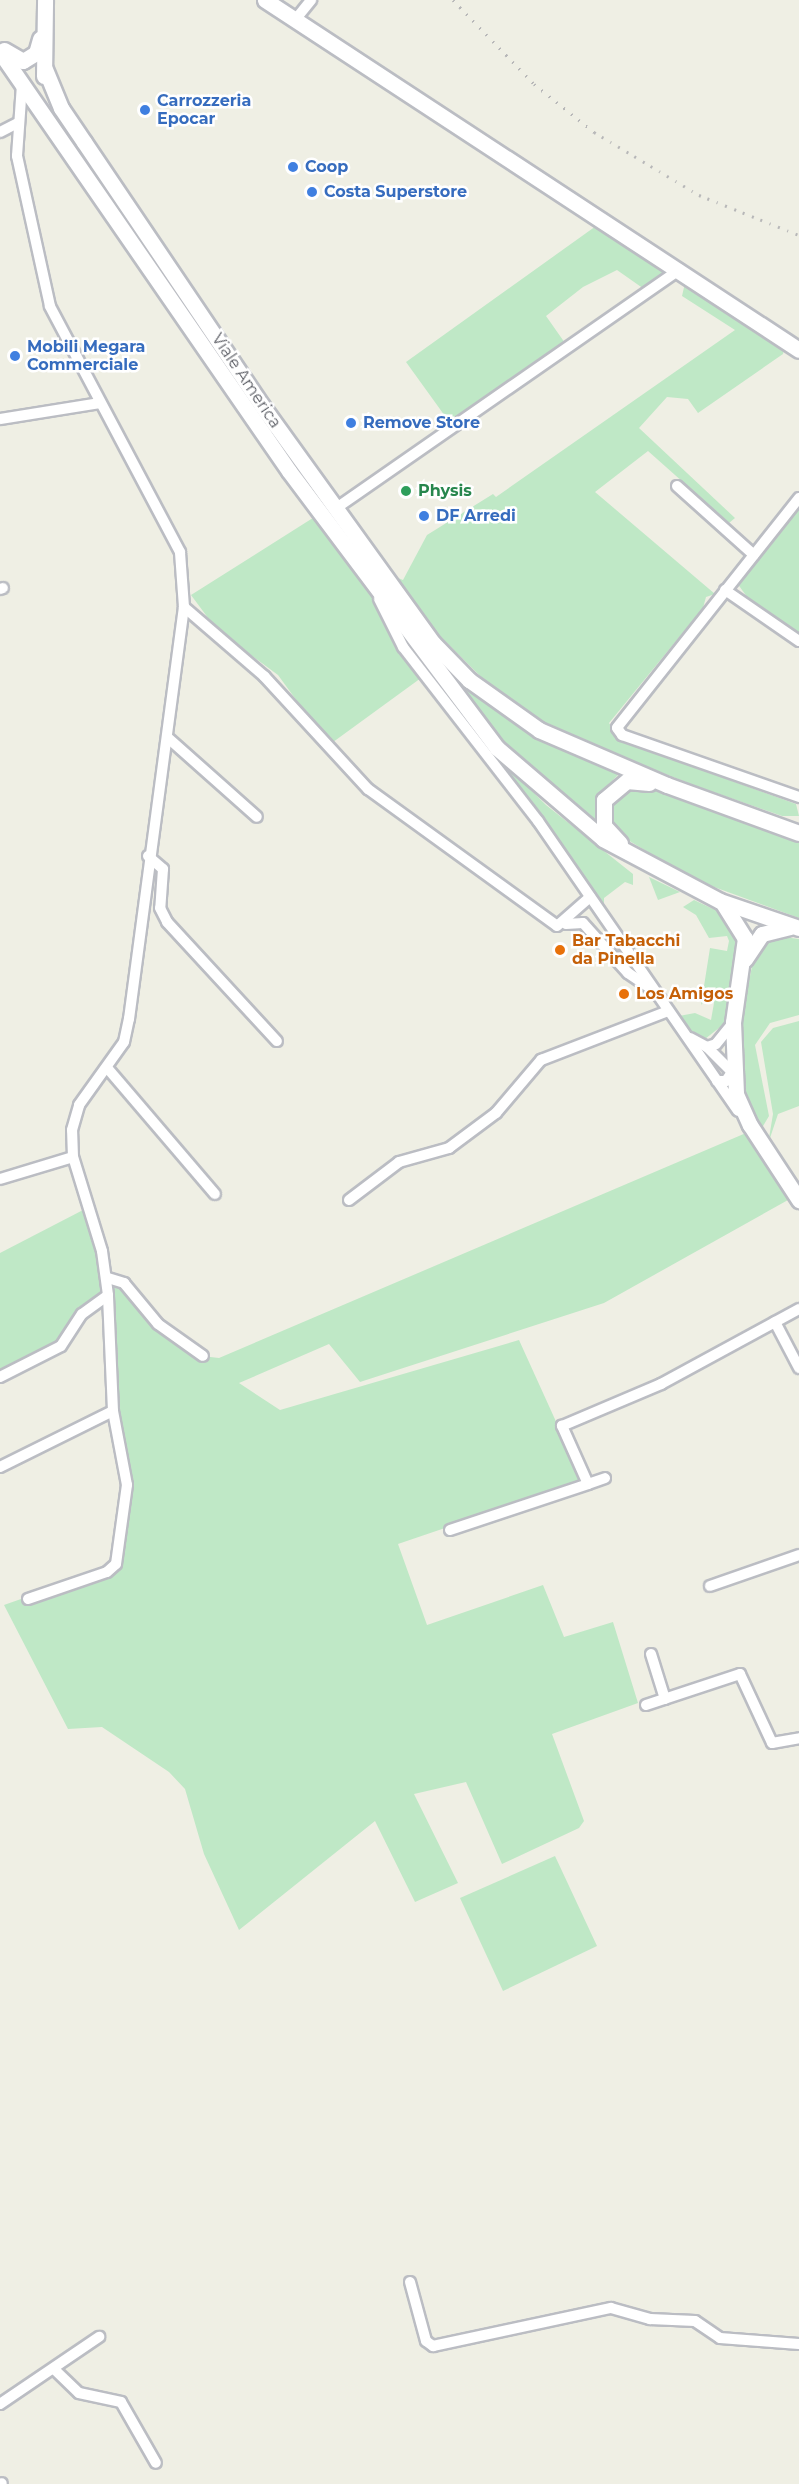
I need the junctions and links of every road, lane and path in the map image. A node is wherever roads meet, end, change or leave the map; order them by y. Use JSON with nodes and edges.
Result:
{"nodes":[{"id":1,"x":45,"y":0,"type":"edge"},
{"id":2,"x":265,"y":0,"type":"edge"},
{"id":3,"x":311,"y":0,"type":"edge"},
{"id":4,"x":295,"y":20,"type":"junction"},
{"id":5,"x":41,"y":38,"type":"junction"},
{"id":6,"x":0,"y":45,"type":"edge"},
{"id":7,"x":0,"y":52,"type":"edge"},
{"id":8,"x":45,"y":69,"type":"junction"},
{"id":9,"x":22,"y":84,"type":"junction"},
{"id":10,"x":35,"y":102,"type":"junction"},
{"id":11,"x":19,"y":121,"type":"junction"},
{"id":12,"x":0,"y":132,"type":"edge"},
{"id":13,"x":680,"y":269,"type":"junction"},
{"id":14,"x":799,"y":350,"type":"edge"},
{"id":15,"x":100,"y":403,"type":"junction"},
{"id":16,"x":0,"y":419,"type":"edge"},
{"id":17,"x":677,"y":486,"type":"dead end"},
{"id":18,"x":799,"y":498,"type":"edge"},
{"id":19,"x":335,"y":509,"type":"junction"},
{"id":20,"x":754,"y":555,"type":"junction"},
{"id":21,"x":368,"y":577,"type":"junction"},
{"id":22,"x":725,"y":590,"type":"junction"},
{"id":23,"x":184,"y":608,"type":"junction"},
{"id":24,"x":799,"y":641,"type":"edge"},
{"id":25,"x":167,"y":737,"type":"junction"},
{"id":26,"x":667,"y":785,"type":"junction"},
{"id":27,"x":799,"y":797,"type":"edge"},
{"id":28,"x":257,"y":817,"type":"dead end"},
{"id":29,"x":799,"y":824,"type":"edge"},
{"id":30,"x":782,"y":827,"type":"junction"},
{"id":31,"x":799,"y":833,"type":"edge"},
{"id":32,"x":148,"y":856,"type":"junction"},
{"id":33,"x":637,"y":860,"type":"junction"},
{"id":34,"x":590,"y":897,"type":"junction"},
{"id":35,"x":720,"y":901,"type":"junction"},
{"id":36,"x":563,"y":925,"type":"junction"},
{"id":37,"x":796,"y":927,"type":"edge"},
{"id":38,"x":744,"y":962,"type":"junction"},
{"id":39,"x":654,"y":990,"type":"junction"},
{"id":40,"x":668,"y":1011,"type":"junction"},
{"id":41,"x":733,"y":1022,"type":"junction"},
{"id":42,"x":685,"y":1035,"type":"junction"},
{"id":43,"x":277,"y":1041,"type":"dead end"},
{"id":44,"x":707,"y":1047,"type":"junction"},
{"id":45,"x":109,"y":1070,"type":"junction"},
{"id":46,"x":732,"y":1072,"type":"junction"},
{"id":47,"x":717,"y":1081,"type":"junction"},
{"id":48,"x":750,"y":1125,"type":"junction"},
{"id":49,"x":73,"y":1157,"type":"junction"},
{"id":50,"x":0,"y":1179,"type":"edge"},
{"id":51,"x":215,"y":1194,"type":"dead end"},
{"id":52,"x":349,"y":1200,"type":"dead end"},
{"id":53,"x":799,"y":1200,"type":"edge"},
{"id":54,"x":108,"y":1278,"type":"junction"},
{"id":55,"x":108,"y":1295,"type":"junction"},
{"id":56,"x":799,"y":1309,"type":"edge"},
{"id":57,"x":774,"y":1322,"type":"junction"},
{"id":58,"x":203,"y":1356,"type":"dead end"},
{"id":59,"x":799,"y":1368,"type":"edge"},
{"id":60,"x":0,"y":1377,"type":"edge"},
{"id":61,"x":113,"y":1411,"type":"junction"},
{"id":62,"x":0,"y":1467,"type":"edge"},
{"id":63,"x":605,"y":1478,"type":"dead end"},
{"id":64,"x":588,"y":1484,"type":"junction"},
{"id":65,"x":450,"y":1530,"type":"dead end"},
{"id":66,"x":799,"y":1555,"type":"edge"},
{"id":67,"x":710,"y":1586,"type":"dead end"},
{"id":68,"x":28,"y":1599,"type":"dead end"},
{"id":69,"x":651,"y":1654,"type":"dead end"},
{"id":70,"x":665,"y":1699,"type":"junction"},
{"id":71,"x":646,"y":1705,"type":"dead end"},
{"id":72,"x":799,"y":1738,"type":"edge"},
{"id":73,"x":410,"y":2282,"type":"dead end"},
{"id":74,"x":99,"y":2337,"type":"dead end"},
{"id":75,"x":799,"y":2344,"type":"edge"},
{"id":76,"x":56,"y":2370,"type":"junction"},
{"id":77,"x":0,"y":2404,"type":"edge"},
{"id":78,"x":156,"y":2463,"type":"dead end"}],
"edges":[{"from":1,"to":5,"type":"main road"},
{"from":2,"to":4,"type":"main road"},
{"from":3,"to":4,"type":"street"},
{"from":4,"to":13,"type":"main road"},
{"from":5,"to":6,"type":"main road"},
{"from":5,"to":8,"type":"main road"},
{"from":7,"to":9,"type":"main road","name":"Viale America"},
{"from":8,"to":10,"type":"main road"},
{"from":8,"to":19,"type":"main road","name":"Viale America"},
{"from":9,"to":10,"type":"main road","name":"Viale America"},
{"from":9,"to":11,"type":"street"},
{"from":10,"to":11,"type":"street"},
{"from":10,"to":21,"type":"main road","name":"Viale America"},
{"from":11,"to":12,"type":"street"},
{"from":11,"to":15,"type":"street"},
{"from":13,"to":14,"type":"main road"},
{"from":13,"to":19,"type":"street"},
{"from":15,"to":16,"type":"street"},
{"from":15,"to":23,"type":"street"},
{"from":17,"to":20,"type":"street"},
{"from":18,"to":20,"type":"street"},
{"from":19,"to":26,"type":"main road","name":"Viale America"},
{"from":20,"to":22,"type":"street"},
{"from":21,"to":33,"type":"main road","name":"Viale America"},
{"from":21,"to":34,"type":"street"},
{"from":22,"to":24,"type":"street"},
{"from":22,"to":27,"type":"street"},
{"from":23,"to":25,"type":"street"},
{"from":23,"to":36,"type":"street"},
{"from":25,"to":28,"type":"street"},
{"from":25,"to":32,"type":"street"},
{"from":26,"to":30,"type":"main road"},
{"from":26,"to":33,"type":"main road"},
{"from":29,"to":30,"type":"street"},
{"from":30,"to":31,"type":"main road"},
{"from":32,"to":43,"type":"street"},
{"from":32,"to":45,"type":"street"},
{"from":33,"to":35,"type":"main road"},
{"from":34,"to":36,"type":"street"},
{"from":34,"to":39,"type":"street"},
{"from":35,"to":37,"type":"main road"},
{"from":35,"to":38,"type":"main road"},
{"from":36,"to":39,"type":"street"},
{"from":37,"to":38,"type":"main road"},
{"from":38,"to":41,"type":"main road"},
{"from":39,"to":40,"type":"street"},
{"from":40,"to":42,"type":"street"},
{"from":40,"to":52,"type":"street"},
{"from":41,"to":44,"type":"street"},
{"from":41,"to":46,"type":"main road"},
{"from":42,"to":44,"type":"street"},
{"from":42,"to":47,"type":"street"},
{"from":44,"to":46,"type":"street"},
{"from":45,"to":49,"type":"street"},
{"from":45,"to":51,"type":"street"},
{"from":46,"to":47,"type":"street"},
{"from":46,"to":48,"type":"main road"},
{"from":47,"to":48,"type":"street"},
{"from":48,"to":53,"type":"main road"},
{"from":49,"to":50,"type":"street"},
{"from":49,"to":54,"type":"street"},
{"from":54,"to":55,"type":"street"},
{"from":54,"to":58,"type":"street"},
{"from":55,"to":60,"type":"street"},
{"from":55,"to":61,"type":"street"},
{"from":56,"to":57,"type":"street"},
{"from":57,"to":59,"type":"street"},
{"from":57,"to":64,"type":"street"},
{"from":61,"to":62,"type":"street"},
{"from":61,"to":68,"type":"street"},
{"from":63,"to":64,"type":"street"},
{"from":64,"to":65,"type":"street"},
{"from":66,"to":67,"type":"street"},
{"from":69,"to":70,"type":"street"},
{"from":70,"to":71,"type":"street"},
{"from":70,"to":72,"type":"street"},
{"from":73,"to":75,"type":"street"},
{"from":74,"to":76,"type":"street"},
{"from":76,"to":77,"type":"street"},
{"from":76,"to":78,"type":"street"}]}
